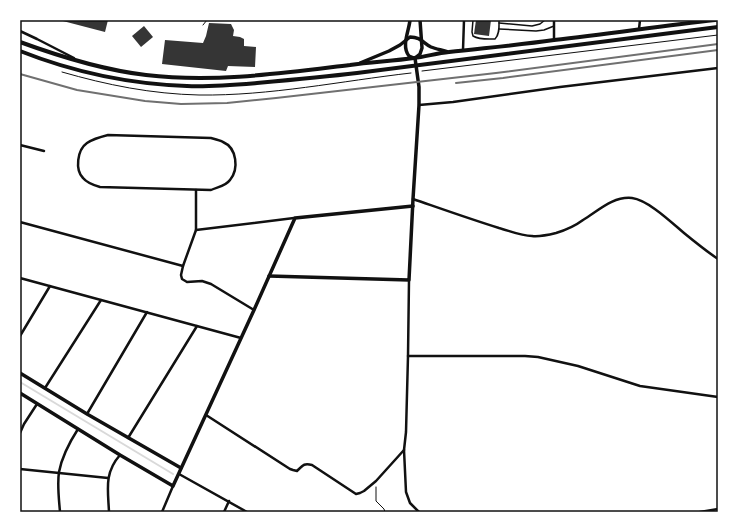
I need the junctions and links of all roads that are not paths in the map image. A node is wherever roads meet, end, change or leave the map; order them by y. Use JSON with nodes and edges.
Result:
{"nodes":[{"id":1,"x":410,"y":20,"type":"edge"},
{"id":2,"x":420,"y":20,"type":"edge"},
{"id":3,"x":464,"y":20,"type":"edge"},
{"id":4,"x":473,"y":20,"type":"edge"},
{"id":5,"x":499,"y":20,"type":"edge"},
{"id":6,"x":545,"y":20,"type":"edge"},
{"id":7,"x":554,"y":20,"type":"edge"},
{"id":8,"x":640,"y":20,"type":"edge"},
{"id":9,"x":715,"y":20,"type":"edge"},
{"id":10,"x":499,"y":23,"type":"junction"},
{"id":11,"x":554,"y":26,"type":"junction"},
{"id":12,"x":718,"y":27,"type":"edge"},
{"id":13,"x":499,"y":29,"type":"junction"},
{"id":14,"x":639,"y":29,"type":"junction"},
{"id":15,"x":20,"y":31,"type":"edge"},
{"id":16,"x":406,"y":40,"type":"junction"},
{"id":17,"x":554,"y":40,"type":"junction"},
{"id":18,"x":422,"y":41,"type":"junction"},
{"id":19,"x":20,"y":42,"type":"edge"},
{"id":20,"x":20,"y":51,"type":"edge"},
{"id":21,"x":463,"y":51,"type":"junction"},
{"id":22,"x":448,"y":52,"type":"junction"},
{"id":23,"x":415,"y":58,"type":"junction"},
{"id":24,"x":79,"y":62,"type":"junction"},
{"id":25,"x":357,"y":64,"type":"junction"},
{"id":26,"x":416,"y":65,"type":"junction"},
{"id":27,"x":718,"y":68,"type":"edge"},
{"id":28,"x":419,"y":106,"type":"junction"},
{"id":29,"x":20,"y":145,"type":"edge"},
{"id":30,"x":44,"y":151,"type":"dead end"},
{"id":31,"x":196,"y":190,"type":"junction"},
{"id":32,"x":413,"y":199,"type":"junction"},
{"id":33,"x":413,"y":206,"type":"junction"},
{"id":34,"x":295,"y":218,"type":"junction"},
{"id":35,"x":20,"y":222,"type":"edge"},
{"id":36,"x":196,"y":230,"type":"junction"},
{"id":37,"x":718,"y":259,"type":"edge"},
{"id":38,"x":183,"y":266,"type":"junction"},
{"id":39,"x":269,"y":276,"type":"junction"},
{"id":40,"x":20,"y":278,"type":"edge"},
{"id":41,"x":409,"y":280,"type":"junction"},
{"id":42,"x":50,"y":286,"type":"junction"},
{"id":43,"x":101,"y":300,"type":"junction"},
{"id":44,"x":254,"y":310,"type":"junction"},
{"id":45,"x":147,"y":312,"type":"junction"},
{"id":46,"x":197,"y":326,"type":"junction"},
{"id":47,"x":20,"y":336,"type":"edge"},
{"id":48,"x":242,"y":338,"type":"junction"},
{"id":49,"x":408,"y":356,"type":"junction"},
{"id":50,"x":20,"y":373,"type":"edge"},
{"id":51,"x":45,"y":388,"type":"junction"},
{"id":52,"x":20,"y":393,"type":"edge"},
{"id":53,"x":718,"y":397,"type":"edge"},
{"id":54,"x":37,"y":404,"type":"junction"},
{"id":55,"x":87,"y":414,"type":"junction"},
{"id":56,"x":206,"y":415,"type":"junction"},
{"id":57,"x":78,"y":429,"type":"junction"},
{"id":58,"x":20,"y":432,"type":"edge"},
{"id":59,"x":128,"y":438,"type":"junction"},
{"id":60,"x":404,"y":450,"type":"junction"},
{"id":61,"x":120,"y":455,"type":"junction"},
{"id":62,"x":181,"y":468,"type":"junction"},
{"id":63,"x":20,"y":469,"type":"edge"},
{"id":64,"x":59,"y":473,"type":"junction"},
{"id":65,"x":179,"y":474,"type":"junction"},
{"id":66,"x":108,"y":478,"type":"junction"},
{"id":67,"x":173,"y":486,"type":"junction"},
{"id":68,"x":229,"y":501,"type":"junction"},
{"id":69,"x":718,"y":508,"type":"edge"},
{"id":70,"x":60,"y":512,"type":"edge"},
{"id":71,"x":110,"y":512,"type":"edge"},
{"id":72,"x":162,"y":512,"type":"edge"},
{"id":73,"x":224,"y":512,"type":"edge"},
{"id":74,"x":247,"y":512,"type":"edge"},
{"id":75,"x":419,"y":512,"type":"edge"},
{"id":76,"x":700,"y":512,"type":"edge"}],
"edges":[{"from":1,"to":16,"type":"street"},
{"from":2,"to":18,"type":"street"},
{"from":3,"to":21,"type":"street"},
{"from":4,"to":13,"type":"lane"},
{"from":5,"to":10,"type":"lane"},
{"from":6,"to":10,"type":"lane"},
{"from":7,"to":11,"type":"street"},
{"from":8,"to":14,"type":"street"},
{"from":9,"to":14,"type":"main road"},
{"from":10,"to":13,"type":"lane"},
{"from":11,"to":13,"type":"lane"},
{"from":11,"to":17,"type":"street"},
{"from":12,"to":26,"type":"main road"},
{"from":14,"to":17,"type":"main road"},
{"from":15,"to":24,"type":"street"},
{"from":16,"to":18,"type":"street"},
{"from":16,"to":23,"type":"street"},
{"from":16,"to":25,"type":"street"},
{"from":17,"to":21,"type":"main road"},
{"from":18,"to":22,"type":"street"},
{"from":18,"to":23,"type":"street"},
{"from":19,"to":24,"type":"main road"},
{"from":20,"to":26,"type":"main road"},
{"from":21,"to":22,"type":"main road"},
{"from":22,"to":23,"type":"main road"},
{"from":23,"to":25,"type":"main road"},
{"from":23,"to":26,"type":"street"},
{"from":24,"to":25,"type":"main road"},
{"from":26,"to":28,"type":"street"},
{"from":27,"to":28,"type":"street"},
{"from":28,"to":32,"type":"street"},
{"from":29,"to":30,"type":"street"},
{"from":31,"to":31,"type":"street"},
{"from":31,"to":36,"type":"street"},
{"from":32,"to":33,"type":"street"},
{"from":32,"to":37,"type":"street"},
{"from":33,"to":34,"type":"street"},
{"from":33,"to":41,"type":"street"},
{"from":34,"to":36,"type":"street"},
{"from":34,"to":39,"type":"street"},
{"from":35,"to":38,"type":"street"},
{"from":36,"to":38,"type":"street"},
{"from":38,"to":44,"type":"street"},
{"from":39,"to":41,"type":"street"},
{"from":39,"to":44,"type":"street"},
{"from":40,"to":42,"type":"street"},
{"from":41,"to":49,"type":"street"},
{"from":42,"to":43,"type":"street"},
{"from":42,"to":47,"type":"street"},
{"from":43,"to":45,"type":"street"},
{"from":43,"to":51,"type":"street"},
{"from":44,"to":48,"type":"street"},
{"from":45,"to":46,"type":"street"},
{"from":45,"to":55,"type":"street"},
{"from":46,"to":48,"type":"street"},
{"from":46,"to":59,"type":"street"},
{"from":48,"to":56,"type":"street"},
{"from":49,"to":53,"type":"street"},
{"from":49,"to":60,"type":"street"},
{"from":50,"to":51,"type":"street"},
{"from":51,"to":55,"type":"street"},
{"from":52,"to":54,"type":"street"},
{"from":54,"to":57,"type":"street"},
{"from":54,"to":58,"type":"street"},
{"from":55,"to":59,"type":"street"},
{"from":56,"to":60,"type":"street"},
{"from":56,"to":62,"type":"street"},
{"from":57,"to":61,"type":"street"},
{"from":57,"to":64,"type":"street"},
{"from":59,"to":62,"type":"street"},
{"from":60,"to":75,"type":"street"},
{"from":61,"to":66,"type":"street"},
{"from":61,"to":67,"type":"street"},
{"from":62,"to":65,"type":"street"},
{"from":63,"to":64,"type":"street"},
{"from":64,"to":66,"type":"street"},
{"from":64,"to":70,"type":"street"},
{"from":65,"to":67,"type":"street"},
{"from":65,"to":68,"type":"street"},
{"from":66,"to":71,"type":"street"},
{"from":67,"to":72,"type":"street"},
{"from":68,"to":73,"type":"street"},
{"from":68,"to":74,"type":"street"},
{"from":69,"to":76,"type":"street"}]}
